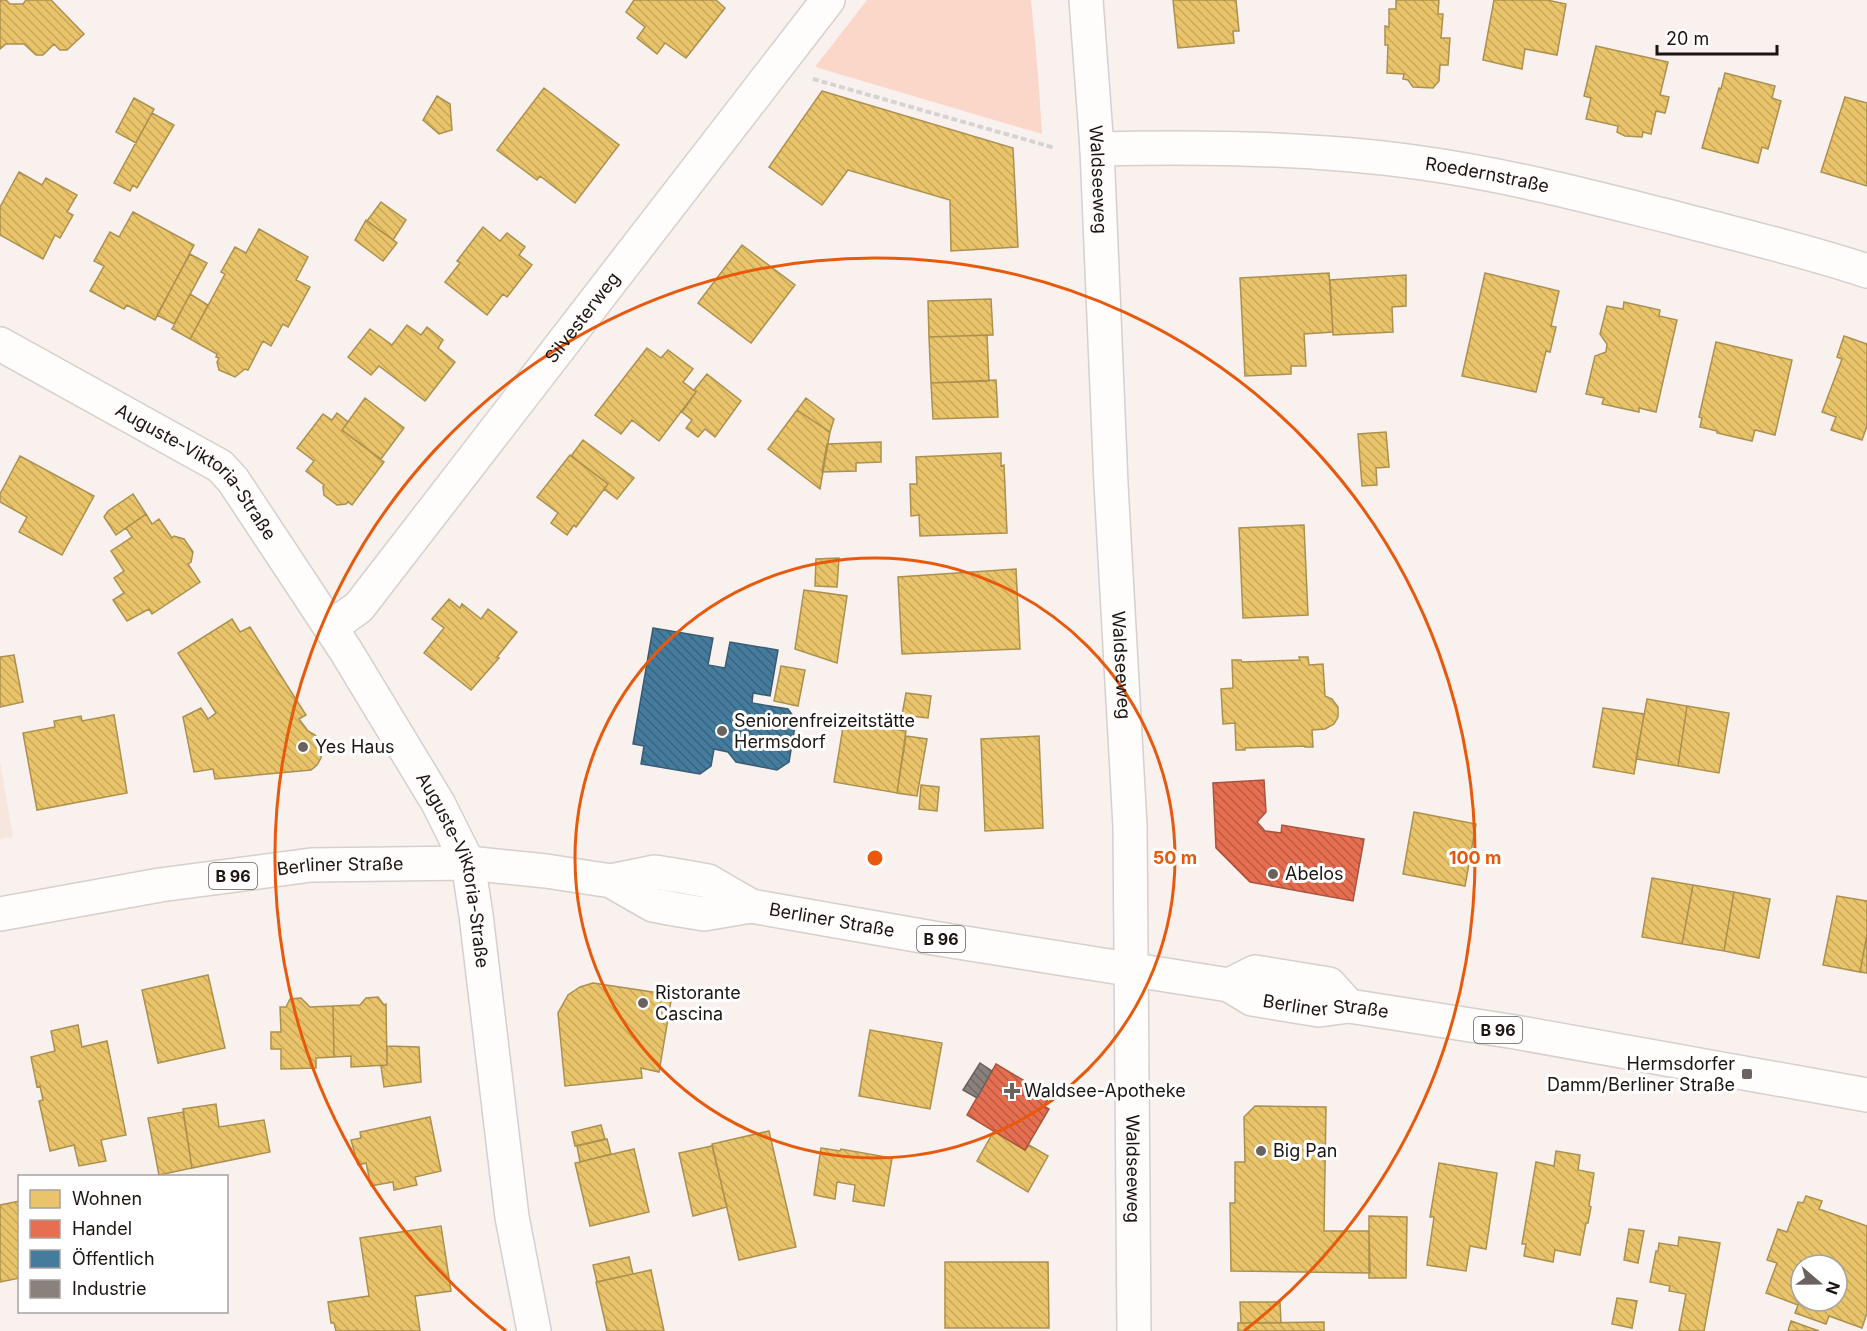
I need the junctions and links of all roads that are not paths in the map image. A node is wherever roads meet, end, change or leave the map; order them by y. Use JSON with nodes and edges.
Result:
{"nodes":[{"id":1,"x":828,"y":0,"type":"edge"},
{"id":2,"x":1086,"y":0,"type":"edge"},
{"id":3,"x":1097,"y":149,"type":"junction"},
{"id":4,"x":1867,"y":271,"type":"edge"},
{"id":5,"x":0,"y":344,"type":"edge"},
{"id":6,"x":331,"y":627,"type":"junction"},
{"id":7,"x":468,"y":863,"type":"junction"},
{"id":8,"x":0,"y":914,"type":"edge"},
{"id":9,"x":1131,"y":970,"type":"junction"},
{"id":10,"x":1867,"y":1095,"type":"edge"},
{"id":11,"x":534,"y":1331,"type":"edge"},
{"id":12,"x":1134,"y":1331,"type":"edge"}],
"edges":[{"from":1,"to":6,"type":"street","name":"Silvesterweg"},
{"from":2,"to":3,"type":"street","name":"Waldseeweg"},
{"from":3,"to":4,"type":"street","name":"Roedernstraße"},
{"from":3,"to":9,"type":"street","name":"Waldseeweg"},
{"from":5,"to":6,"type":"street","name":"Auguste-Viktoria-Straße"},
{"from":6,"to":7,"type":"street","name":"Auguste-Viktoria-Straße"},
{"from":7,"to":8,"type":"street","name":"Berliner Straße","number":"B 96"},
{"from":7,"to":9,"type":"street","name":"Berliner Straße","number":"B 96"},
{"from":7,"to":11,"type":"street","name":"Auguste-Viktoria-Straße"},
{"from":9,"to":10,"type":"street","name":"Berliner Straße","number":"B 96"},
{"from":9,"to":12,"type":"street","name":"Waldseeweg"}]}
